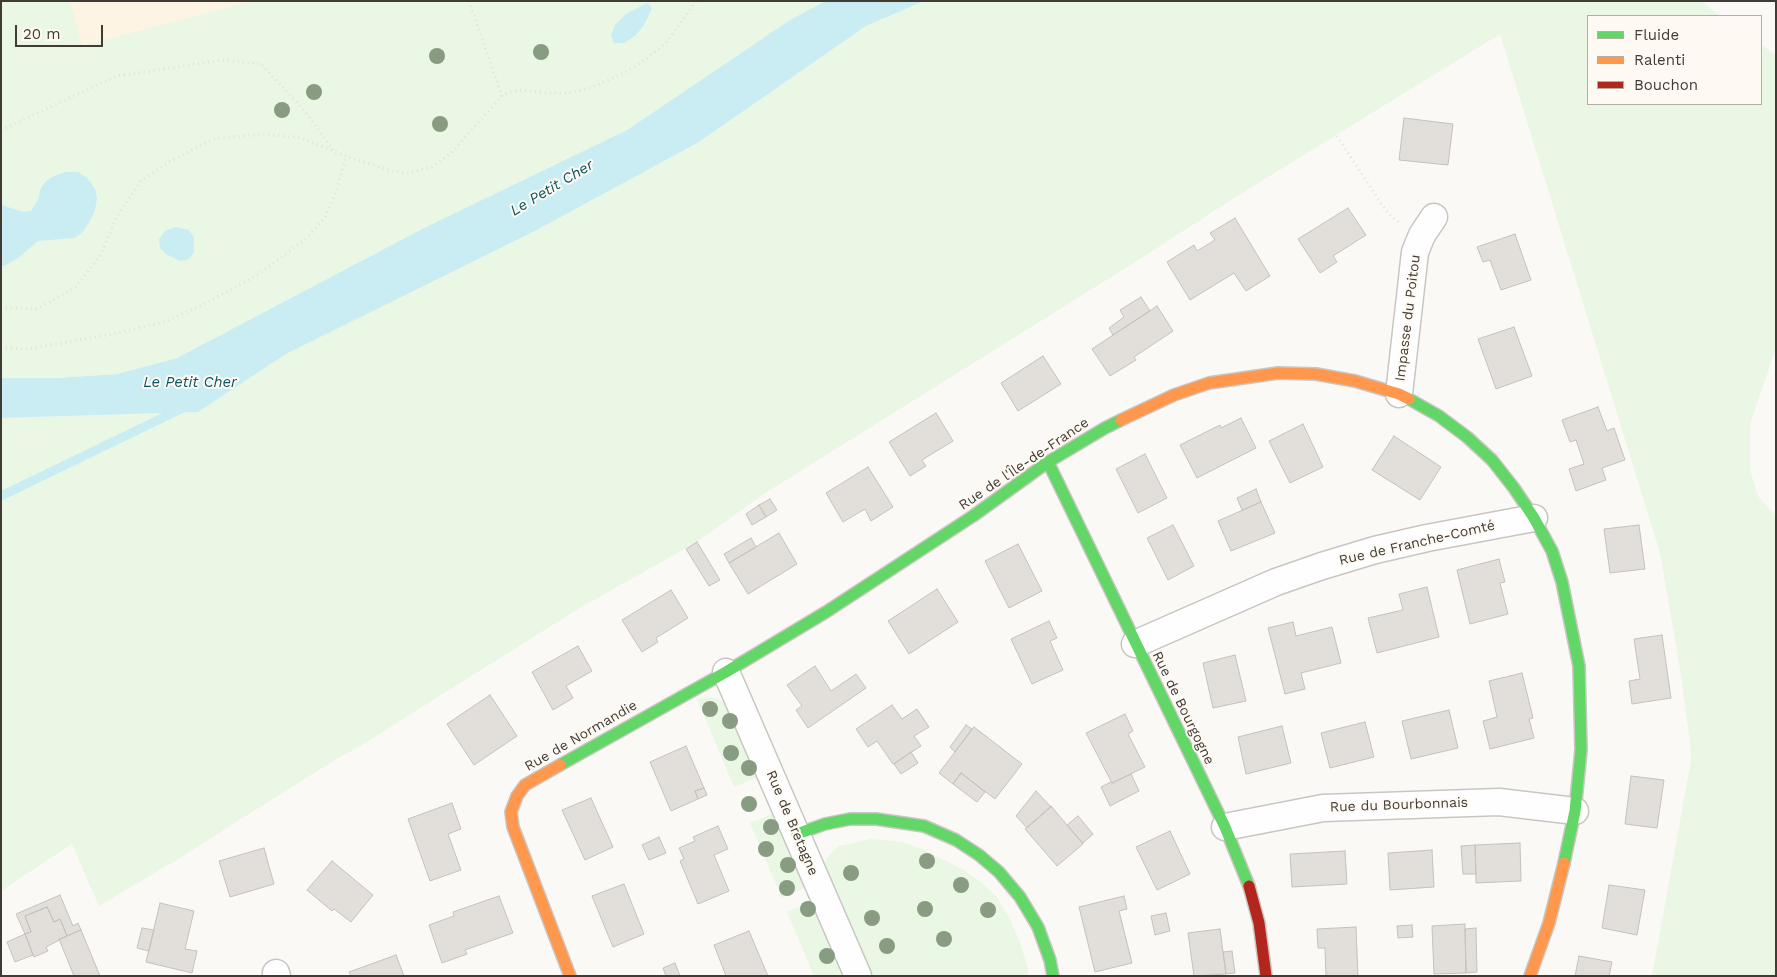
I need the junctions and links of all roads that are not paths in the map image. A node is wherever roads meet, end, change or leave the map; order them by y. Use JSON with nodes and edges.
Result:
{"nodes":[{"id":1,"x":1428,"y":226,"type":"road end"},
{"id":2,"x":1399,"y":394,"type":"junction"},
{"id":3,"x":1048,"y":462,"type":"junction"},
{"id":4,"x":1534,"y":518,"type":"junction"},
{"id":5,"x":1135,"y":644,"type":"junction"},
{"id":6,"x":726,"y":672,"type":"junction"},
{"id":7,"x":1575,"y":811,"type":"junction"},
{"id":8,"x":1225,"y":827,"type":"junction"},
{"id":9,"x":797,"y":834,"type":"junction"},
{"id":10,"x":570,"y":976,"type":"edge"},
{"id":11,"x":858,"y":976,"type":"edge"},
{"id":12,"x":1053,"y":976,"type":"edge"},
{"id":13,"x":1266,"y":976,"type":"edge"},
{"id":14,"x":1530,"y":976,"type":"edge"}],
"edges":[{"from":1,"to":2,"type":"street","name":"Impasse du Poitou"},
{"from":2,"to":3,"type":"street","name":"Rue de l'Île-de-France"},
{"from":2,"to":4,"type":"street","name":"Rue de l'Île-de-France"},
{"from":3,"to":5,"type":"street","name":"Rue de Bourgogne"},
{"from":3,"to":6,"type":"street","name":"Rue de l'Île-de-France"},
{"from":4,"to":5,"type":"street","name":"Rue de Franche-Comté"},
{"from":4,"to":7,"type":"street","name":"Rue de l'Île-de-France"},
{"from":5,"to":8,"type":"street","name":"Rue de Bourgogne"},
{"from":6,"to":9,"type":"street","name":"Rue de Bretagne"},
{"from":6,"to":10,"type":"street","name":"Rue de Normandie"},
{"from":7,"to":8,"type":"street","name":"Rue du Bourbonnais"},
{"from":7,"to":14,"type":"street","name":"Rue de l'Île-de-France"},
{"from":8,"to":13,"type":"street","name":"Rue de Bourgogne"},
{"from":9,"to":11,"type":"street","name":"Rue de Bretagne"},
{"from":9,"to":12,"type":"street"}]}
